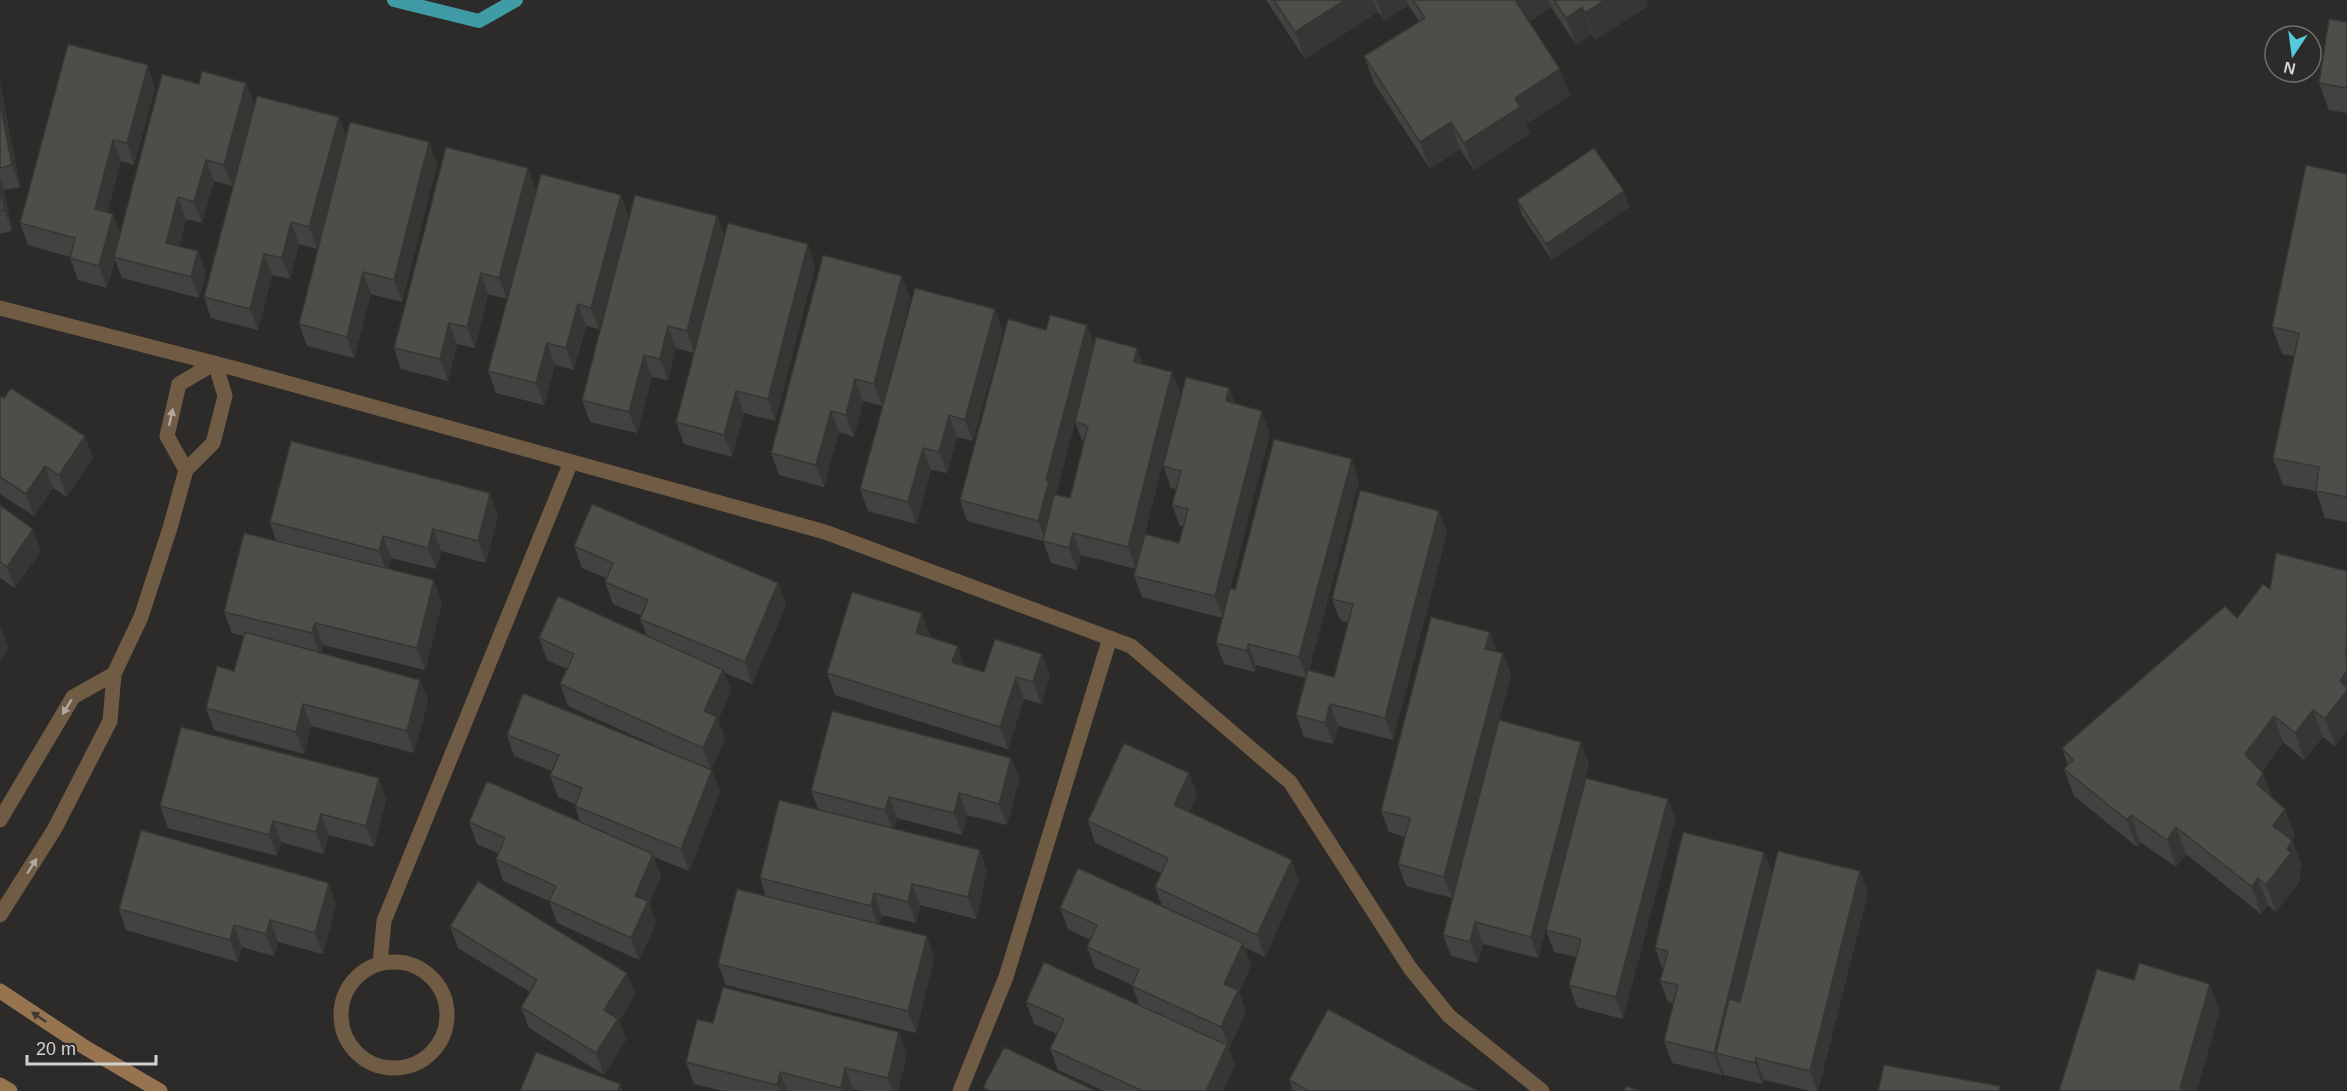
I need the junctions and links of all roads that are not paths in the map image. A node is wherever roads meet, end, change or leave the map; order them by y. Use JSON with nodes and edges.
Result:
{"nodes":[{"id":1,"x":0,"y":308,"type":"edge"},
{"id":2,"x":215,"y":363,"type":"junction"},
{"id":3,"x":571,"y":462,"type":"junction"},
{"id":4,"x":186,"y":470,"type":"junction"},
{"id":5,"x":1110,"y":638,"type":"junction"},
{"id":6,"x":114,"y":674,"type":"junction"},
{"id":7,"x":0,"y":820,"type":"edge"},
{"id":8,"x":0,"y":915,"type":"edge"},
{"id":9,"x":380,"y":963,"type":"junction"},
{"id":10,"x":0,"y":991,"type":"edge"},
{"id":11,"x":0,"y":1085,"type":"edge"},
{"id":12,"x":10,"y":1091,"type":"edge"},
{"id":13,"x":160,"y":1091,"type":"edge"},
{"id":14,"x":960,"y":1091,"type":"edge"},
{"id":15,"x":1542,"y":1091,"type":"edge"}],
"edges":[{"from":1,"to":2,"type":"street"},
{"from":2,"to":3,"type":"street"},
{"from":2,"to":4,"type":"street"},
{"from":4,"to":2,"type":"street","one_way":true},
{"from":3,"to":5,"type":"street"},
{"from":3,"to":9,"type":"street"},
{"from":4,"to":6,"type":"street"},
{"from":5,"to":14,"type":"street"},
{"from":5,"to":15,"type":"street"},
{"from":6,"to":7,"type":"street","one_way":true},
{"from":8,"to":6,"type":"street","one_way":true},
{"from":9,"to":9,"type":"street"},
{"from":13,"to":10,"type":"main road","one_way":true},
{"from":11,"to":12,"type":"main road"}]}
